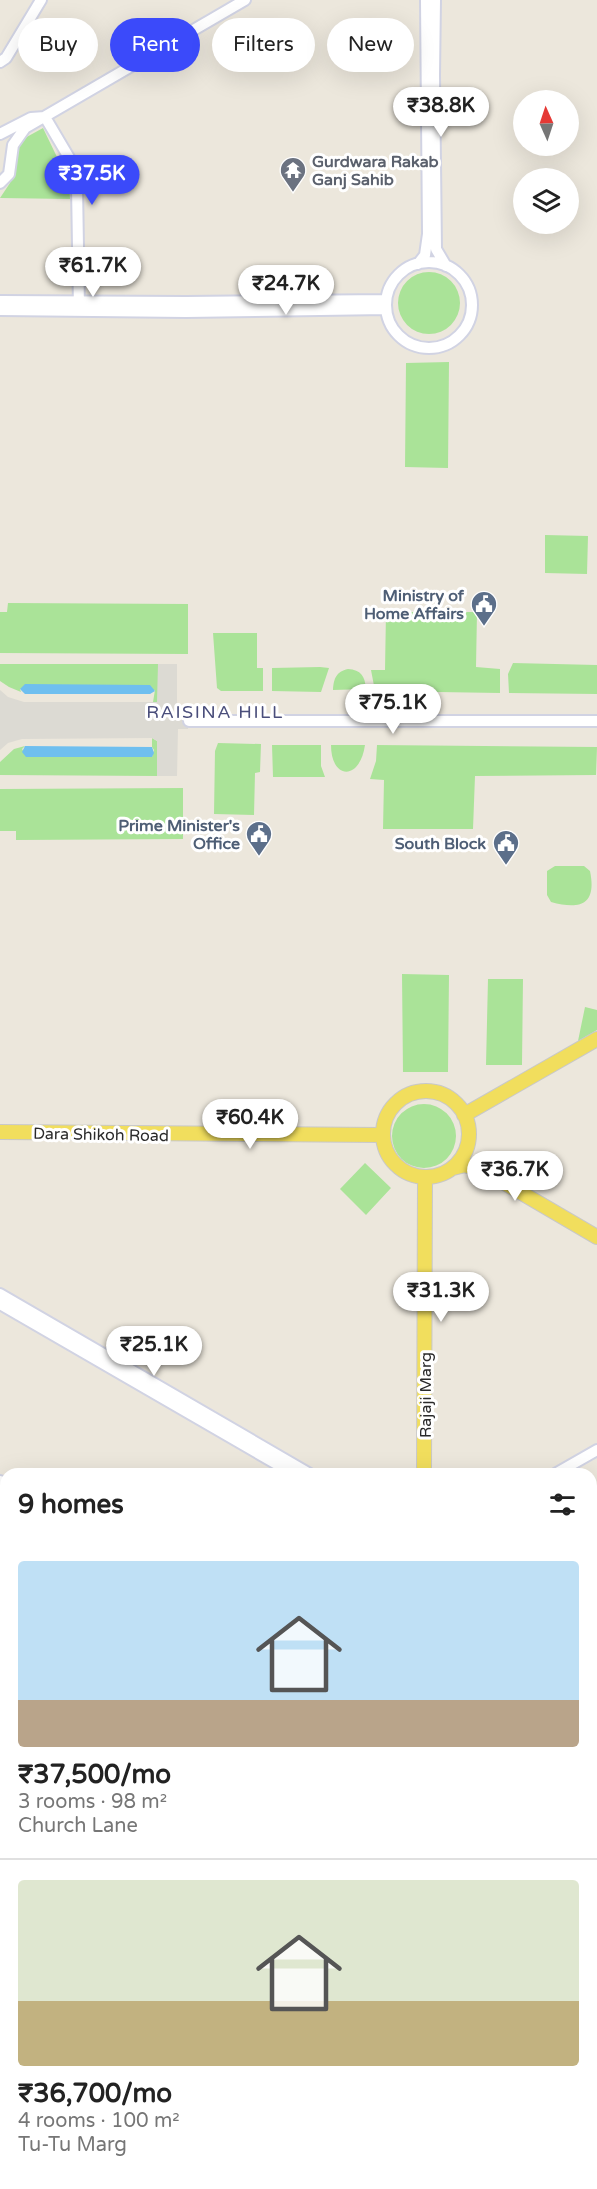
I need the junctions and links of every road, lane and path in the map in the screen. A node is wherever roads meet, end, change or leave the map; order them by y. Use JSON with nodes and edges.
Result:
{"nodes":[{"id":1,"x":40,"y":0,"type":"edge"},
{"id":2,"x":245,"y":0,"type":"edge"},
{"id":3,"x":426,"y":0,"type":"edge"},
{"id":4,"x":435,"y":0,"type":"edge"},
{"id":5,"x":0,"y":62,"type":"edge"},
{"id":6,"x":45,"y":117,"type":"junction"},
{"id":7,"x":0,"y":134,"type":"edge"},
{"id":8,"x":0,"y":183,"type":"edge"},
{"id":9,"x":418,"y":264,"type":"junction"},
{"id":10,"x":446,"y":266,"type":"junction"},
{"id":11,"x":0,"y":301,"type":"edge"},
{"id":12,"x":386,"y":305,"type":"junction"},
{"id":13,"x":79,"y":306,"type":"junction"},
{"id":14,"x":0,"y":310,"type":"edge"},
{"id":15,"x":189,"y":721,"type":"dead end"},
{"id":16,"x":597,"y":721,"type":"edge"},
{"id":17,"x":597,"y":1039,"type":"edge"},
{"id":18,"x":465,"y":1115,"type":"junction"},
{"id":19,"x":0,"y":1132,"type":"edge"},
{"id":20,"x":382,"y":1135,"type":"junction"},
{"id":21,"x":469,"y":1142,"type":"junction"},
{"id":22,"x":453,"y":1168,"type":"junction"},
{"id":23,"x":425,"y":1178,"type":"junction"},
{"id":24,"x":597,"y":1233,"type":"edge"},
{"id":25,"x":597,"y":1237,"type":"edge"},
{"id":26,"x":0,"y":1294,"type":"edge"},
{"id":27,"x":0,"y":1304,"type":"edge"},
{"id":28,"x":597,"y":1450,"type":"edge"},
{"id":29,"x":284,"y":1468,"type":"edge"},
{"id":30,"x":300,"y":1468,"type":"edge"},
{"id":31,"x":426,"y":1468,"type":"edge"},
{"id":32,"x":566,"y":1468,"type":"edge"}],
"edges":[{"from":1,"to":5,"type":"street"},
{"from":2,"to":6,"type":"street"},
{"from":3,"to":9,"type":"street"},
{"from":4,"to":10,"type":"street"},
{"from":6,"to":7,"type":"street"},
{"from":6,"to":8,"type":"street"},
{"from":6,"to":13,"type":"street"},
{"from":9,"to":10,"type":"street"},
{"from":9,"to":12,"type":"street"},
{"from":10,"to":12,"type":"street"},
{"from":11,"to":13,"type":"street"},
{"from":12,"to":13,"type":"street"},
{"from":13,"to":14,"type":"street"},
{"from":15,"to":16,"type":"street"},
{"from":17,"to":18,"type":"main road"},
{"from":18,"to":20,"type":"main road"},
{"from":18,"to":21,"type":"main road"},
{"from":19,"to":20,"type":"main road","name":"Dara Shikoh Road"},
{"from":20,"to":23,"type":"main road"},
{"from":21,"to":22,"type":"main road"},
{"from":21,"to":24,"type":"main road"},
{"from":22,"to":23,"type":"main road"},
{"from":22,"to":25,"type":"main road"},
{"from":23,"to":31,"type":"main road","name":"Rajaji Marg"},
{"from":26,"to":30,"type":"street"},
{"from":27,"to":29,"type":"street"},
{"from":28,"to":32,"type":"street"}]}
